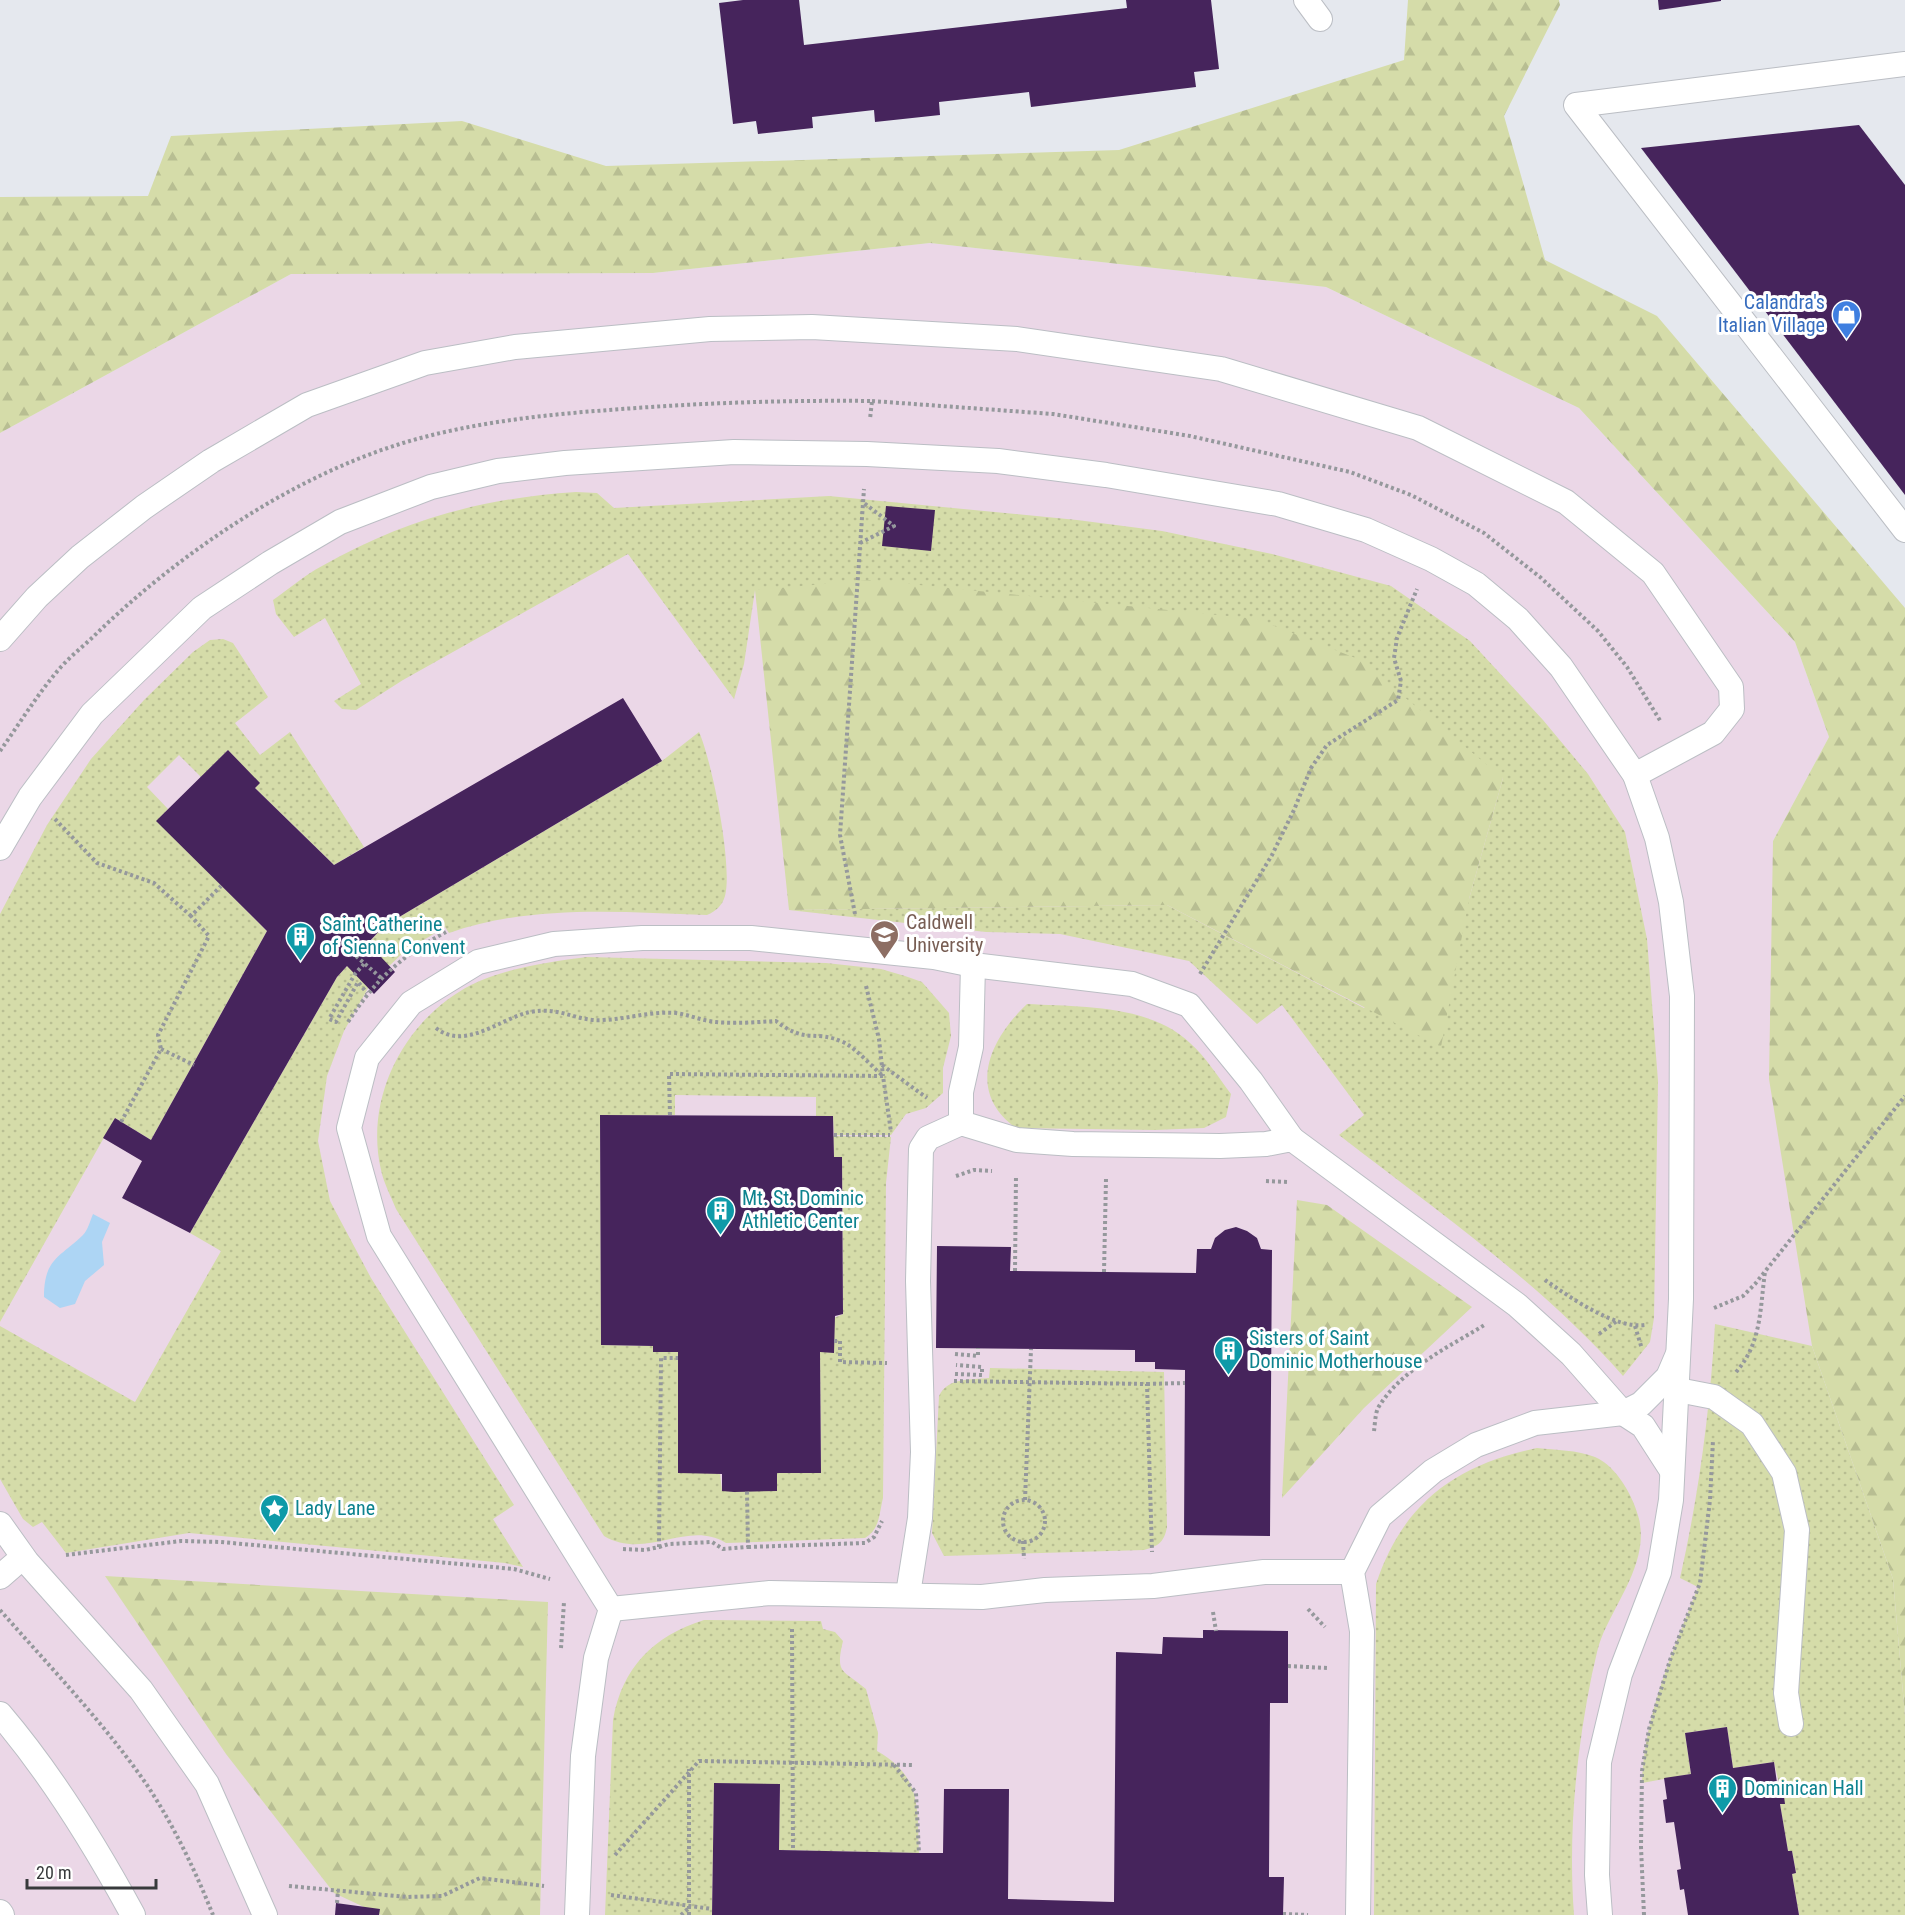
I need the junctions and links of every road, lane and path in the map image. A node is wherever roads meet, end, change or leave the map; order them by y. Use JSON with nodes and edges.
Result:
{"nodes":[{"id":1,"x":1905,"y":64,"type":"edge"},
{"id":2,"x":864,"y":485,"type":"dead end"},
{"id":3,"x":863,"y":503,"type":"junction"},
{"id":4,"x":1905,"y":530,"type":"edge"},
{"id":5,"x":860,"y":543,"type":"junction"},
{"id":6,"x":1421,"y":580,"type":"dead end"},
{"id":7,"x":0,"y":639,"type":"edge"},
{"id":8,"x":1635,"y":775,"type":"junction"},
{"id":9,"x":50,"y":814,"type":"dead end"},
{"id":10,"x":0,"y":848,"type":"edge"},
{"id":11,"x":221,"y":886,"type":"dead end"},
{"id":12,"x":191,"y":916,"type":"junction"},
{"id":13,"x":855,"y":917,"type":"dead end"},
{"id":14,"x":446,"y":932,"type":"dead end"},
{"id":15,"x":356,"y":956,"type":"dead end"},
{"id":16,"x":364,"y":964,"type":"junction"},
{"id":17,"x":973,"y":965,"type":"junction"},
{"id":18,"x":381,"y":978,"type":"junction"},
{"id":19,"x":866,"y":983,"type":"dead end"},
{"id":20,"x":367,"y":993,"type":"junction"},
{"id":21,"x":1184,"y":1003,"type":"junction"},
{"id":22,"x":347,"y":1023,"type":"dead end"},
{"id":23,"x":431,"y":1024,"type":"dead end"},
{"id":24,"x":161,"y":1049,"type":"junction"},
{"id":25,"x":882,"y":1064,"type":"junction"},
{"id":26,"x":194,"y":1065,"type":"dead end"},
{"id":27,"x":883,"y":1076,"type":"junction"},
{"id":28,"x":1905,"y":1096,"type":"edge"},
{"id":29,"x":670,"y":1116,"type":"dead end"},
{"id":30,"x":121,"y":1122,"type":"dead end"},
{"id":31,"x":961,"y":1123,"type":"junction"},
{"id":32,"x":891,"y":1136,"type":"dead end"},
{"id":33,"x":1292,"y":1140,"type":"junction"},
{"id":34,"x":1016,"y":1172,"type":"dead end"},
{"id":35,"x":1106,"y":1175,"type":"dead end"},
{"id":36,"x":1765,"y":1270,"type":"junction"},
{"id":37,"x":1015,"y":1271,"type":"dead end"},
{"id":38,"x":1104,"y":1272,"type":"dead end"},
{"id":39,"x":1705,"y":1312,"type":"dead end"},
{"id":40,"x":1491,"y":1321,"type":"dead end"},
{"id":41,"x":1635,"y":1326,"type":"dead end"},
{"id":42,"x":834,"y":1341,"type":"dead end"},
{"id":43,"x":978,"y":1348,"type":"dead end"},
{"id":44,"x":1031,"y":1349,"type":"dead end"},
{"id":45,"x":1680,"y":1349,"type":"junction"},
{"id":46,"x":1643,"y":1353,"type":"dead end"},
{"id":47,"x":678,"y":1358,"type":"dead end"},
{"id":48,"x":888,"y":1374,"type":"dead end"},
{"id":49,"x":1731,"y":1377,"type":"dead end"},
{"id":50,"x":1030,"y":1382,"type":"junction"},
{"id":51,"x":1185,"y":1383,"type":"dead end"},
{"id":52,"x":1147,"y":1384,"type":"junction"},
{"id":53,"x":1678,"y":1390,"type":"junction"},
{"id":54,"x":1623,"y":1413,"type":"junction"},
{"id":55,"x":1374,"y":1431,"type":"dead end"},
{"id":56,"x":1713,"y":1435,"type":"dead end"},
{"id":57,"x":1672,"y":1471,"type":"junction"},
{"id":58,"x":747,"y":1491,"type":"dead end"},
{"id":59,"x":1025,"y":1500,"type":"junction"},
{"id":60,"x":884,"y":1517,"type":"dead end"},
{"id":61,"x":0,"y":1524,"type":"edge"},
{"id":62,"x":659,"y":1547,"type":"junction"},
{"id":63,"x":748,"y":1547,"type":"junction"},
{"id":64,"x":623,"y":1549,"type":"dead end"},
{"id":65,"x":56,"y":1551,"type":"dead end"},
{"id":66,"x":23,"y":1557,"type":"junction"},
{"id":67,"x":1352,"y":1572,"type":"junction"},
{"id":68,"x":0,"y":1577,"type":"edge"},
{"id":69,"x":555,"y":1580,"type":"dead end"},
{"id":70,"x":1153,"y":1586,"type":"junction"},
{"id":71,"x":908,"y":1594,"type":"junction"},
{"id":72,"x":1298,"y":1608,"type":"dead end"},
{"id":73,"x":0,"y":1610,"type":"edge"},
{"id":74,"x":611,"y":1610,"type":"junction"},
{"id":75,"x":792,"y":1622,"type":"dead end"},
{"id":76,"x":1328,"y":1631,"type":"dead end"},
{"id":77,"x":1328,"y":1659,"type":"dead end"},
{"id":78,"x":1288,"y":1666,"type":"dead end"},
{"id":79,"x":1328,"y":1668,"type":"junction"},
{"id":80,"x":1327,"y":1680,"type":"dead end"},
{"id":81,"x":0,"y":1714,"type":"edge"},
{"id":82,"x":1791,"y":1724,"type":"dead end"},
{"id":83,"x":793,"y":1761,"type":"junction"},
{"id":84,"x":894,"y":1765,"type":"junction"},
{"id":85,"x":912,"y":1765,"type":"dead end"},
{"id":86,"x":689,"y":1768,"type":"junction"},
{"id":87,"x":794,"y":1850,"type":"dead end"},
{"id":88,"x":919,"y":1853,"type":"dead end"},
{"id":89,"x":613,"y":1858,"type":"dead end"},
{"id":90,"x":286,"y":1885,"type":"dead end"},
{"id":91,"x":551,"y":1887,"type":"dead end"},
{"id":92,"x":338,"y":1890,"type":"junction"},
{"id":93,"x":604,"y":1894,"type":"dead end"},
{"id":94,"x":337,"y":1904,"type":"dead end"},
{"id":95,"x":689,"y":1908,"type":"junction"},
{"id":96,"x":712,"y":1909,"type":"dead end"},
{"id":97,"x":1283,"y":1914,"type":"edge"},
{"id":98,"x":133,"y":1915,"type":"edge"},
{"id":99,"x":213,"y":1915,"type":"edge"},
{"id":100,"x":265,"y":1915,"type":"edge"},
{"id":101,"x":577,"y":1915,"type":"edge"},
{"id":102,"x":681,"y":1915,"type":"edge"},
{"id":103,"x":689,"y":1915,"type":"edge"},
{"id":104,"x":1308,"y":1915,"type":"edge"},
{"id":105,"x":1358,"y":1915,"type":"edge"},
{"id":106,"x":1600,"y":1915,"type":"edge"},
{"id":107,"x":1644,"y":1915,"type":"edge"}],
"edges":[{"from":1,"to":4,"type":"lane"},
{"from":2,"to":3,"type":"path"},
{"from":3,"to":5,"type":"path"},
{"from":3,"to":5,"type":"path"},
{"from":5,"to":13,"type":"path"},
{"from":6,"to":21,"type":"path"},
{"from":7,"to":8,"type":"lane"},
{"from":8,"to":10,"type":"lane"},
{"from":8,"to":45,"type":"lane"},
{"from":9,"to":12,"type":"path"},
{"from":11,"to":12,"type":"path"},
{"from":12,"to":24,"type":"path"},
{"from":14,"to":18,"type":"path"},
{"from":15,"to":16,"type":"path"},
{"from":16,"to":18,"type":"path"},
{"from":16,"to":20,"type":"path"},
{"from":17,"to":21,"type":"lane"},
{"from":17,"to":31,"type":"lane"},
{"from":17,"to":74,"type":"lane"},
{"from":18,"to":20,"type":"path"},
{"from":19,"to":25,"type":"path"},
{"from":20,"to":22,"type":"path"},
{"from":21,"to":33,"type":"lane"},
{"from":23,"to":27,"type":"path"},
{"from":24,"to":26,"type":"path"},
{"from":24,"to":30,"type":"path"},
{"from":25,"to":27,"type":"path"},
{"from":25,"to":31,"type":"path"},
{"from":27,"to":29,"type":"path"},
{"from":27,"to":32,"type":"path"},
{"from":28,"to":36,"type":"path"},
{"from":31,"to":33,"type":"lane"},
{"from":31,"to":71,"type":"lane"},
{"from":33,"to":54,"type":"lane"},
{"from":34,"to":37,"type":"path"},
{"from":35,"to":38,"type":"path"},
{"from":36,"to":39,"type":"path"},
{"from":36,"to":49,"type":"path"},
{"from":40,"to":55,"type":"path"},
{"from":41,"to":46,"type":"path"},
{"from":42,"to":48,"type":"path"},
{"from":43,"to":50,"type":"path"},
{"from":44,"to":50,"type":"path"},
{"from":45,"to":53,"type":"lane"},
{"from":45,"to":54,"type":"lane"},
{"from":47,"to":62,"type":"path"},
{"from":50,"to":52,"type":"path"},
{"from":50,"to":59,"type":"path"},
{"from":51,"to":52,"type":"path"},
{"from":52,"to":70,"type":"path"},
{"from":53,"to":57,"type":"lane"},
{"from":53,"to":82,"type":"lane"},
{"from":54,"to":57,"type":"lane"},
{"from":54,"to":67,"type":"lane"},
{"from":56,"to":107,"type":"path"},
{"from":57,"to":106,"type":"lane"},
{"from":58,"to":63,"type":"path"},
{"from":59,"to":59,"type":"path"},
{"from":60,"to":63,"type":"path"},
{"from":61,"to":66,"type":"lane"},
{"from":62,"to":63,"type":"path"},
{"from":62,"to":64,"type":"path"},
{"from":65,"to":69,"type":"path"},
{"from":66,"to":68,"type":"lane"},
{"from":66,"to":100,"type":"lane"},
{"from":67,"to":70,"type":"lane"},
{"from":67,"to":105,"type":"lane"},
{"from":70,"to":71,"type":"lane"},
{"from":71,"to":74,"type":"lane"},
{"from":72,"to":76,"type":"path"},
{"from":73,"to":99,"type":"path"},
{"from":74,"to":101,"type":"lane"},
{"from":75,"to":83,"type":"path"},
{"from":77,"to":79,"type":"path"},
{"from":78,"to":79,"type":"path"},
{"from":79,"to":80,"type":"path"},
{"from":81,"to":98,"type":"lane"},
{"from":83,"to":84,"type":"path"},
{"from":83,"to":86,"type":"path"},
{"from":83,"to":87,"type":"path"},
{"from":84,"to":85,"type":"path"},
{"from":84,"to":88,"type":"path"},
{"from":86,"to":89,"type":"path"},
{"from":86,"to":95,"type":"path"},
{"from":90,"to":92,"type":"path"},
{"from":91,"to":92,"type":"path"},
{"from":92,"to":94,"type":"path"},
{"from":93,"to":95,"type":"path"},
{"from":95,"to":96,"type":"path"},
{"from":95,"to":102,"type":"path"},
{"from":95,"to":103,"type":"path"},
{"from":97,"to":104,"type":"path"}]}
